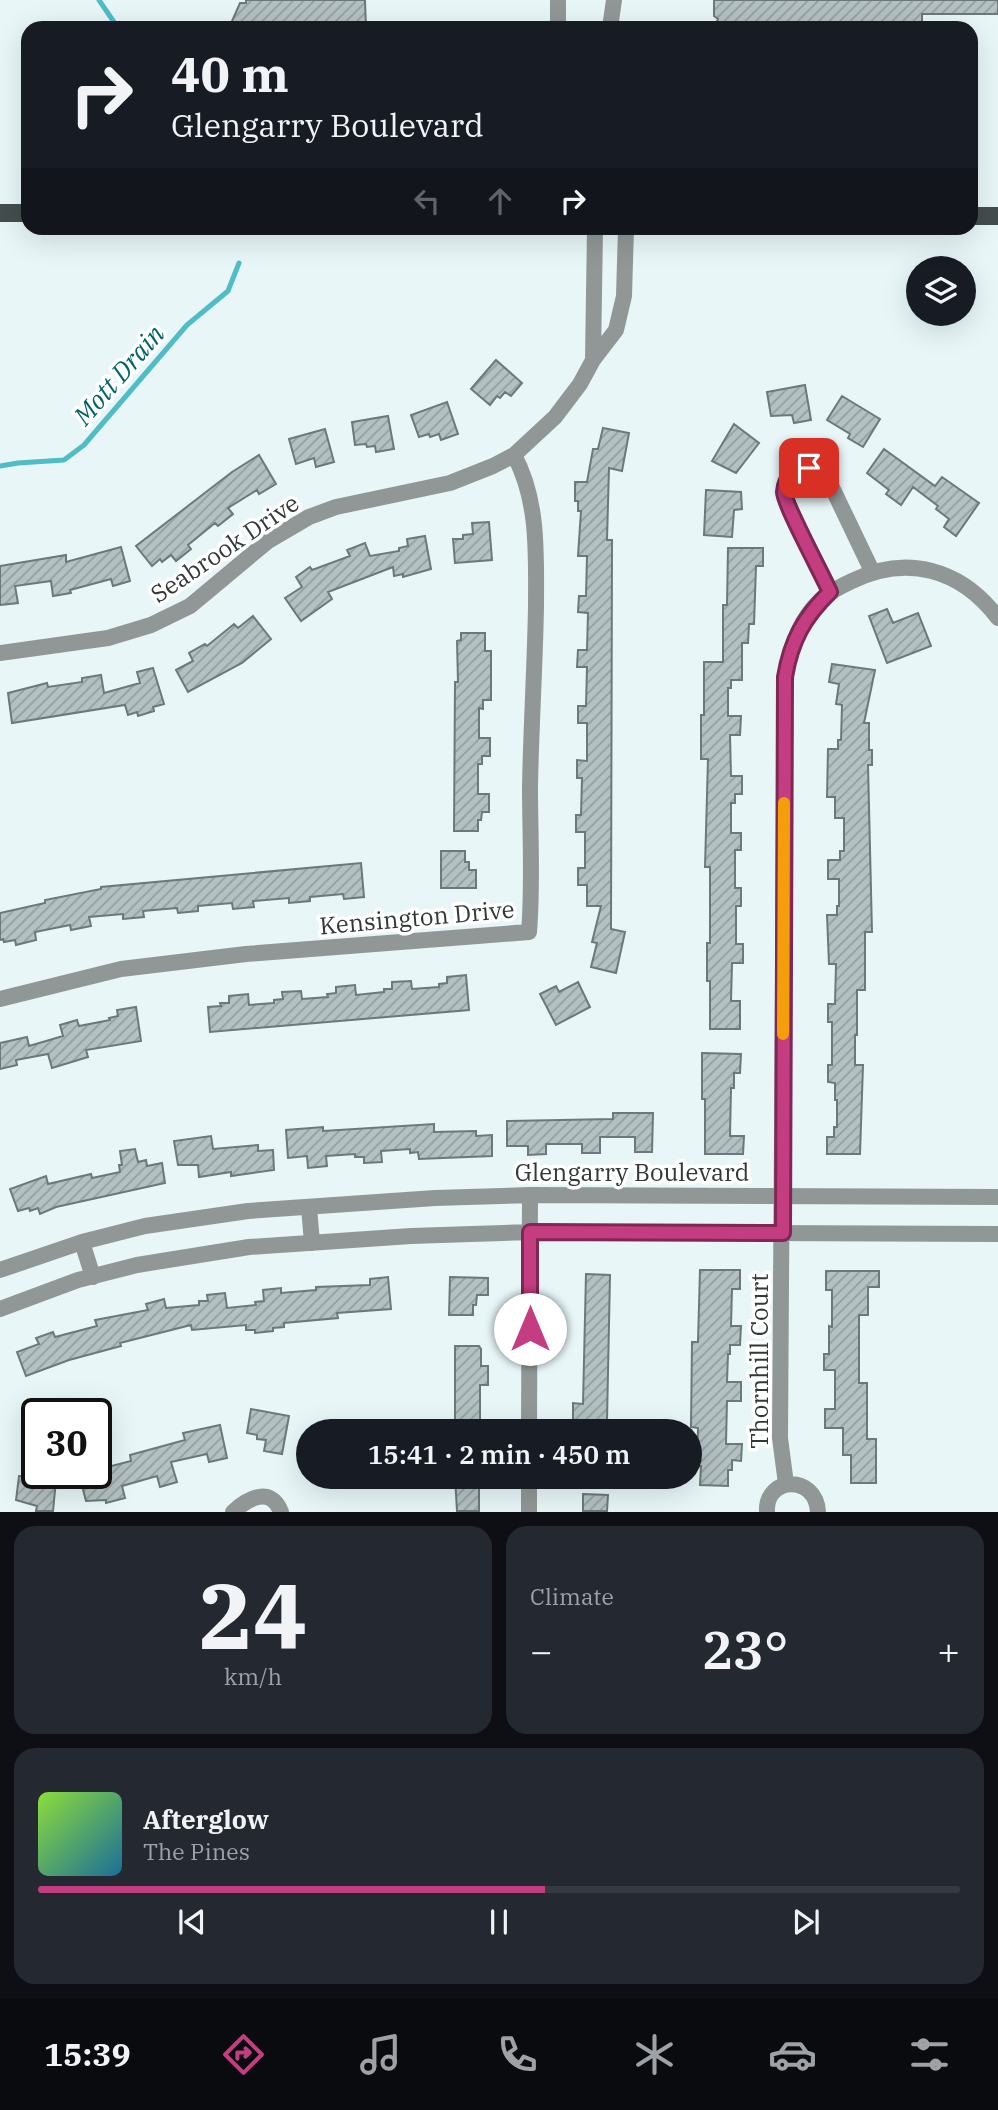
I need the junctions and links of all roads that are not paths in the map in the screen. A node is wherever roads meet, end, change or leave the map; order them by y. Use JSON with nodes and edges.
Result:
{"nodes":[{"id":1,"x":558,"y":0,"type":"edge"},
{"id":2,"x":614,"y":0,"type":"edge"},
{"id":3,"x":558,"y":21,"type":"edge"},
{"id":4,"x":611,"y":21,"type":"edge"},
{"id":5,"x":0,"y":213,"type":"edge"},
{"id":6,"x":21,"y":213,"type":"edge"},
{"id":7,"x":978,"y":216,"type":"edge"},
{"id":8,"x":998,"y":216,"type":"edge"},
{"id":9,"x":595,"y":235,"type":"edge"},
{"id":10,"x":625,"y":235,"type":"edge"},
{"id":11,"x":593,"y":360,"type":"junction"},
{"id":12,"x":514,"y":454,"type":"junction"},
{"id":13,"x":872,"y":571,"type":"junction"},
{"id":14,"x":830,"y":592,"type":"junction"},
{"id":15,"x":998,"y":618,"type":"edge"},
{"id":16,"x":0,"y":653,"type":"edge"},
{"id":17,"x":0,"y":999,"type":"edge"},
{"id":18,"x":530,"y":1195,"type":"junction"},
{"id":19,"x":783,"y":1196,"type":"junction"},
{"id":20,"x":998,"y":1196,"type":"edge"},
{"id":21,"x":309,"y":1207,"type":"junction"},
{"id":22,"x":530,"y":1232,"type":"junction"},
{"id":23,"x":783,"y":1233,"type":"junction"},
{"id":24,"x":998,"y":1234,"type":"edge"},
{"id":25,"x":82,"y":1242,"type":"junction"},
{"id":26,"x":312,"y":1243,"type":"junction"},
{"id":27,"x":0,"y":1270,"type":"edge"},
{"id":28,"x":93,"y":1277,"type":"junction"},
{"id":29,"x":0,"y":1309,"type":"edge"},
{"id":30,"x":529,"y":1419,"type":"edge"},
{"id":31,"x":786,"y":1484,"type":"junction"},
{"id":32,"x":529,"y":1489,"type":"edge"},
{"id":33,"x":233,"y":1511,"type":"edge"},
{"id":34,"x":281,"y":1511,"type":"edge"},
{"id":35,"x":529,"y":1511,"type":"edge"},
{"id":36,"x":767,"y":1511,"type":"edge"},
{"id":37,"x":818,"y":1511,"type":"edge"}],
"edges":[{"from":1,"to":3,"type":"street"},
{"from":2,"to":4,"type":"street"},
{"from":5,"to":6,"type":"main road"},
{"from":7,"to":8,"type":"main road"},
{"from":9,"to":11,"type":"street","name":"Seabrook Drive"},
{"from":10,"to":11,"type":"street","name":"Seabrook Drive"},
{"from":11,"to":12,"type":"street","name":"Seabrook Drive"},
{"from":12,"to":16,"type":"street","name":"Seabrook Drive"},
{"from":12,"to":17,"type":"street","name":"Kensington Drive"},
{"from":13,"to":14,"type":"street"},
{"from":13,"to":14,"type":"street"},
{"from":13,"to":15,"type":"street"},
{"from":14,"to":19,"type":"street","name":"Thornhill Court"},
{"from":18,"to":19,"type":"street","name":"Glengarry Boulevard"},
{"from":18,"to":21,"type":"street","name":"Glengarry Boulevard"},
{"from":18,"to":22,"type":"street"},
{"from":19,"to":20,"type":"street","name":"Glengarry Boulevard"},
{"from":19,"to":23,"type":"street","name":"Thornhill Court"},
{"from":21,"to":25,"type":"street","name":"Glengarry Boulevard"},
{"from":21,"to":26,"type":"street"},
{"from":22,"to":23,"type":"street"},
{"from":22,"to":26,"type":"street"},
{"from":22,"to":30,"type":"street"},
{"from":23,"to":24,"type":"street"},
{"from":23,"to":31,"type":"street","name":"Thornhill Court"},
{"from":25,"to":27,"type":"street","name":"Glengarry Boulevard"},
{"from":25,"to":28,"type":"street"},
{"from":26,"to":28,"type":"street"},
{"from":28,"to":29,"type":"street"},
{"from":31,"to":36,"type":"street"},
{"from":31,"to":37,"type":"street"},
{"from":32,"to":35,"type":"street"},
{"from":33,"to":34,"type":"street"}]}
